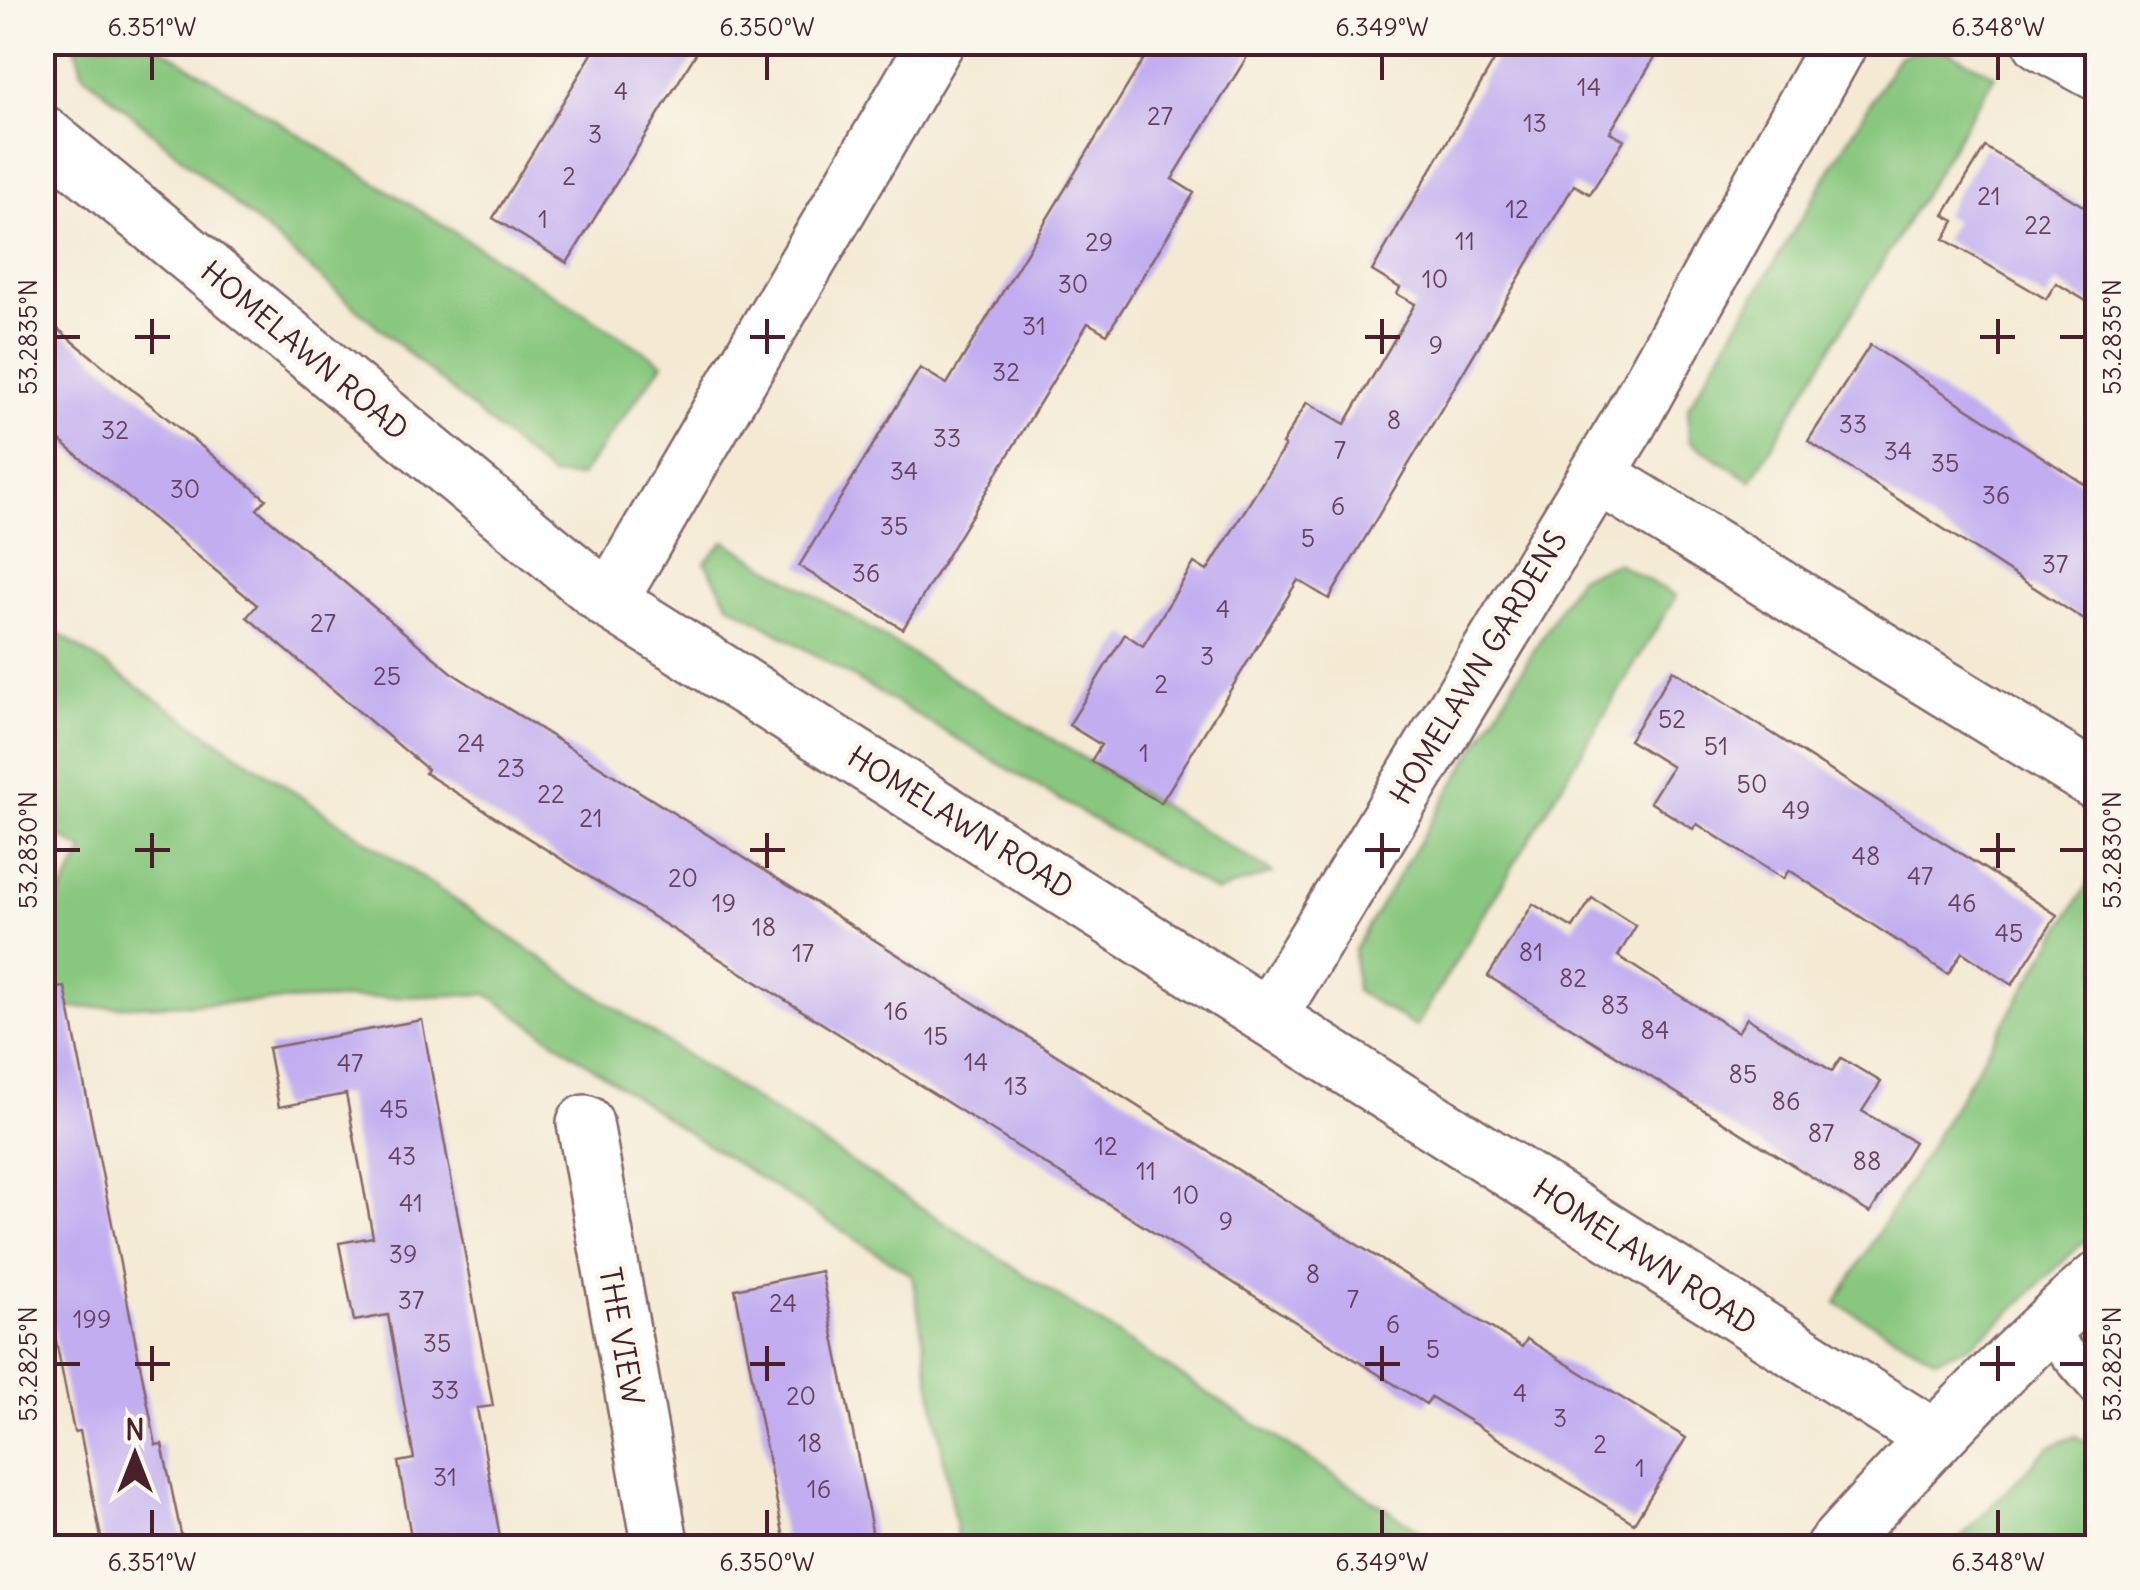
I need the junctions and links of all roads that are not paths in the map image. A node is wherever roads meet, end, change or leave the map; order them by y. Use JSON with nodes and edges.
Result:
{"nodes":[{"id":1,"x":936,"y":42,"type":"edge"},
{"id":2,"x":1840,"y":42,"type":"edge"},
{"id":3,"x":2041,"y":42,"type":"edge"},
{"id":4,"x":2098,"y":73,"type":"edge"},
{"id":5,"x":42,"y":132,"type":"edge"},
{"id":6,"x":1596,"y":474,"type":"junction"},
{"id":7,"x":608,"y":601,"type":"junction"},
{"id":8,"x":2098,"y":783,"type":"edge"},
{"id":9,"x":1269,"y":1016,"type":"junction"},
{"id":10,"x":585,"y":1123,"type":"dead end"},
{"id":11,"x":2098,"y":1280,"type":"edge"},
{"id":12,"x":2045,"y":1326,"type":"junction"},
{"id":13,"x":2098,"y":1389,"type":"edge"},
{"id":14,"x":1933,"y":1438,"type":"junction"},
{"id":15,"x":661,"y":1548,"type":"edge"},
{"id":16,"x":1833,"y":1548,"type":"edge"}],
"edges":[{"from":1,"to":7,"type":"street"},
{"from":2,"to":6,"type":"street","name":"HOMELAWN GARDENS"},
{"from":3,"to":4,"type":"street"},
{"from":5,"to":7,"type":"street","name":"HOMELAWN ROAD"},
{"from":6,"to":8,"type":"street"},
{"from":6,"to":9,"type":"street","name":"HOMELAWN GARDENS"},
{"from":7,"to":9,"type":"street","name":"HOMELAWN ROAD"},
{"from":9,"to":14,"type":"street","name":"HOMELAWN ROAD"},
{"from":10,"to":15,"type":"street","name":"THE VIEW"},
{"from":11,"to":12,"type":"street"},
{"from":12,"to":13,"type":"lane"},
{"from":12,"to":14,"type":"street"},
{"from":14,"to":16,"type":"street"}]}
